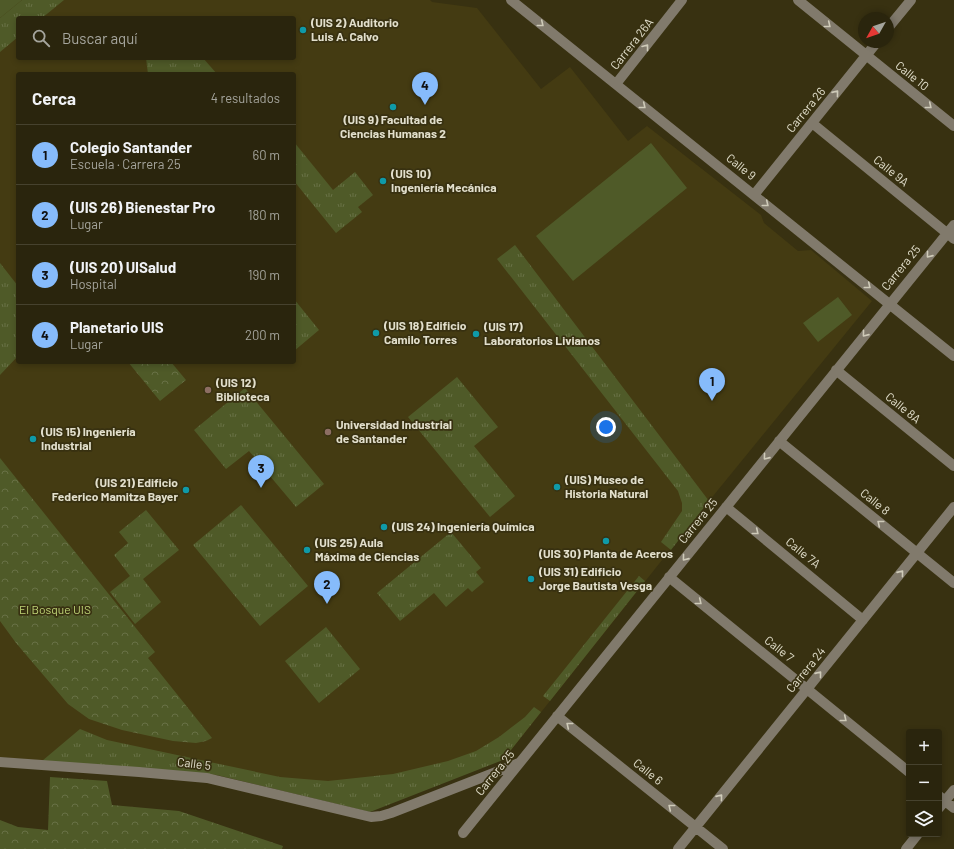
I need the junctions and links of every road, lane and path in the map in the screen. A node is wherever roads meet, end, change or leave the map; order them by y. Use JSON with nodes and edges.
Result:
{"nodes":[{"id":1,"x":511,"y":0,"type":"edge"},
{"id":2,"x":682,"y":0,"type":"edge"},
{"id":3,"x":798,"y":0,"type":"edge"},
{"id":4,"x":911,"y":0,"type":"edge"},
{"id":5,"x":894,"y":21,"type":"edge"},
{"id":6,"x":872,"y":48,"type":"edge"},
{"id":7,"x":866,"y":55,"type":"junction"},
{"id":8,"x":616,"y":84,"type":"junction"},
{"id":9,"x":812,"y":123,"type":"junction"},
{"id":10,"x":954,"y":126,"type":"edge"},
{"id":11,"x":754,"y":195,"type":"junction"},
{"id":12,"x":954,"y":225,"type":"edge"},
{"id":13,"x":950,"y":236,"type":"edge"},
{"id":14,"x":890,"y":303,"type":"junction"},
{"id":15,"x":954,"y":356,"type":"edge"},
{"id":16,"x":836,"y":370,"type":"junction"},
{"id":17,"x":779,"y":441,"type":"junction"},
{"id":18,"x":954,"y":466,"type":"edge"},
{"id":19,"x":726,"y":507,"type":"junction"},
{"id":20,"x":954,"y":507,"type":"edge"},
{"id":21,"x":917,"y":553,"type":"junction"},
{"id":22,"x":669,"y":578,"type":"junction"},
{"id":23,"x":954,"y":583,"type":"edge"},
{"id":24,"x":863,"y":620,"type":"junction"},
{"id":25,"x":807,"y":689,"type":"junction"},
{"id":26,"x":558,"y":716,"type":"junction"},
{"id":27,"x":0,"y":762,"type":"edge"},
{"id":28,"x":520,"y":763,"type":"junction"},
{"id":29,"x":906,"y":770,"type":"edge"},
{"id":30,"x":954,"y":790,"type":"edge"},
{"id":31,"x":942,"y":801,"type":"edge"},
{"id":32,"x":942,"y":802,"type":"edge"},
{"id":33,"x":954,"y":808,"type":"edge"},
{"id":34,"x":696,"y":827,"type":"junction"},
{"id":35,"x":463,"y":834,"type":"dead end"},
{"id":36,"x":916,"y":837,"type":"edge"},
{"id":37,"x":678,"y":849,"type":"edge"},
{"id":38,"x":723,"y":849,"type":"edge"},
{"id":39,"x":906,"y":849,"type":"edge"}],
"edges":[{"from":1,"to":8,"type":"street","name":"Calle 9","one_way":true},
{"from":8,"to":2,"type":"street","name":"Carrera 26A","one_way":true},
{"from":3,"to":7,"type":"street","name":"Calle 10","one_way":true},
{"from":4,"to":5,"type":"street"},
{"from":6,"to":7,"type":"street","name":"Carrera 26"},
{"from":9,"to":7,"type":"street","name":"Carrera 26","one_way":true},
{"from":7,"to":10,"type":"street","name":"Calle 10","one_way":true},
{"from":8,"to":11,"type":"street","name":"Calle 9","one_way":true},
{"from":9,"to":11,"type":"street","name":"Carrera 26"},
{"from":9,"to":13,"type":"street","name":"Calle 9A"},
{"from":11,"to":14,"type":"street","name":"Calle 9","one_way":true},
{"from":12,"to":13,"type":"street","name":"Carrera 25"},
{"from":13,"to":14,"type":"street","name":"Carrera 25","one_way":true},
{"from":14,"to":15,"type":"street","name":"Calle 9"},
{"from":14,"to":16,"type":"street","name":"Carrera 25","one_way":true},
{"from":16,"to":17,"type":"street","name":"Carrera 25"},
{"from":16,"to":18,"type":"street","name":"Calle 8A"},
{"from":17,"to":19,"type":"street","name":"Carrera 25","one_way":true},
{"from":21,"to":17,"type":"street","name":"Calle 8","one_way":true},
{"from":19,"to":22,"type":"street","name":"Carrera 25","one_way":true},
{"from":19,"to":24,"type":"street","name":"Calle 7A","one_way":true},
{"from":20,"to":21,"type":"street","name":"Carrera 24"},
{"from":21,"to":23,"type":"street","name":"Calle 8"},
{"from":24,"to":21,"type":"street","name":"Carrera 24","one_way":true},
{"from":22,"to":25,"type":"street","name":"Calle 7","one_way":true},
{"from":22,"to":26,"type":"street","name":"Carrera 25"},
{"from":25,"to":24,"type":"street","name":"Carrera 24","one_way":true},
{"from":25,"to":29,"type":"street","name":"Calle 7","one_way":true},
{"from":34,"to":25,"type":"street","name":"Carrera 24","one_way":true},
{"from":26,"to":28,"type":"street","name":"Carrera 25"},
{"from":34,"to":26,"type":"street","name":"Calle 6","one_way":true},
{"from":27,"to":28,"type":"street","name":"Calle 5"},
{"from":28,"to":35,"type":"street","name":"Carrera 25"},
{"from":30,"to":31,"type":"street"},
{"from":32,"to":33,"type":"street"},
{"from":34,"to":37,"type":"street","name":"Carrera 24"},
{"from":34,"to":38,"type":"street","name":"Calle 6"},
{"from":36,"to":39,"type":"street"}]}
